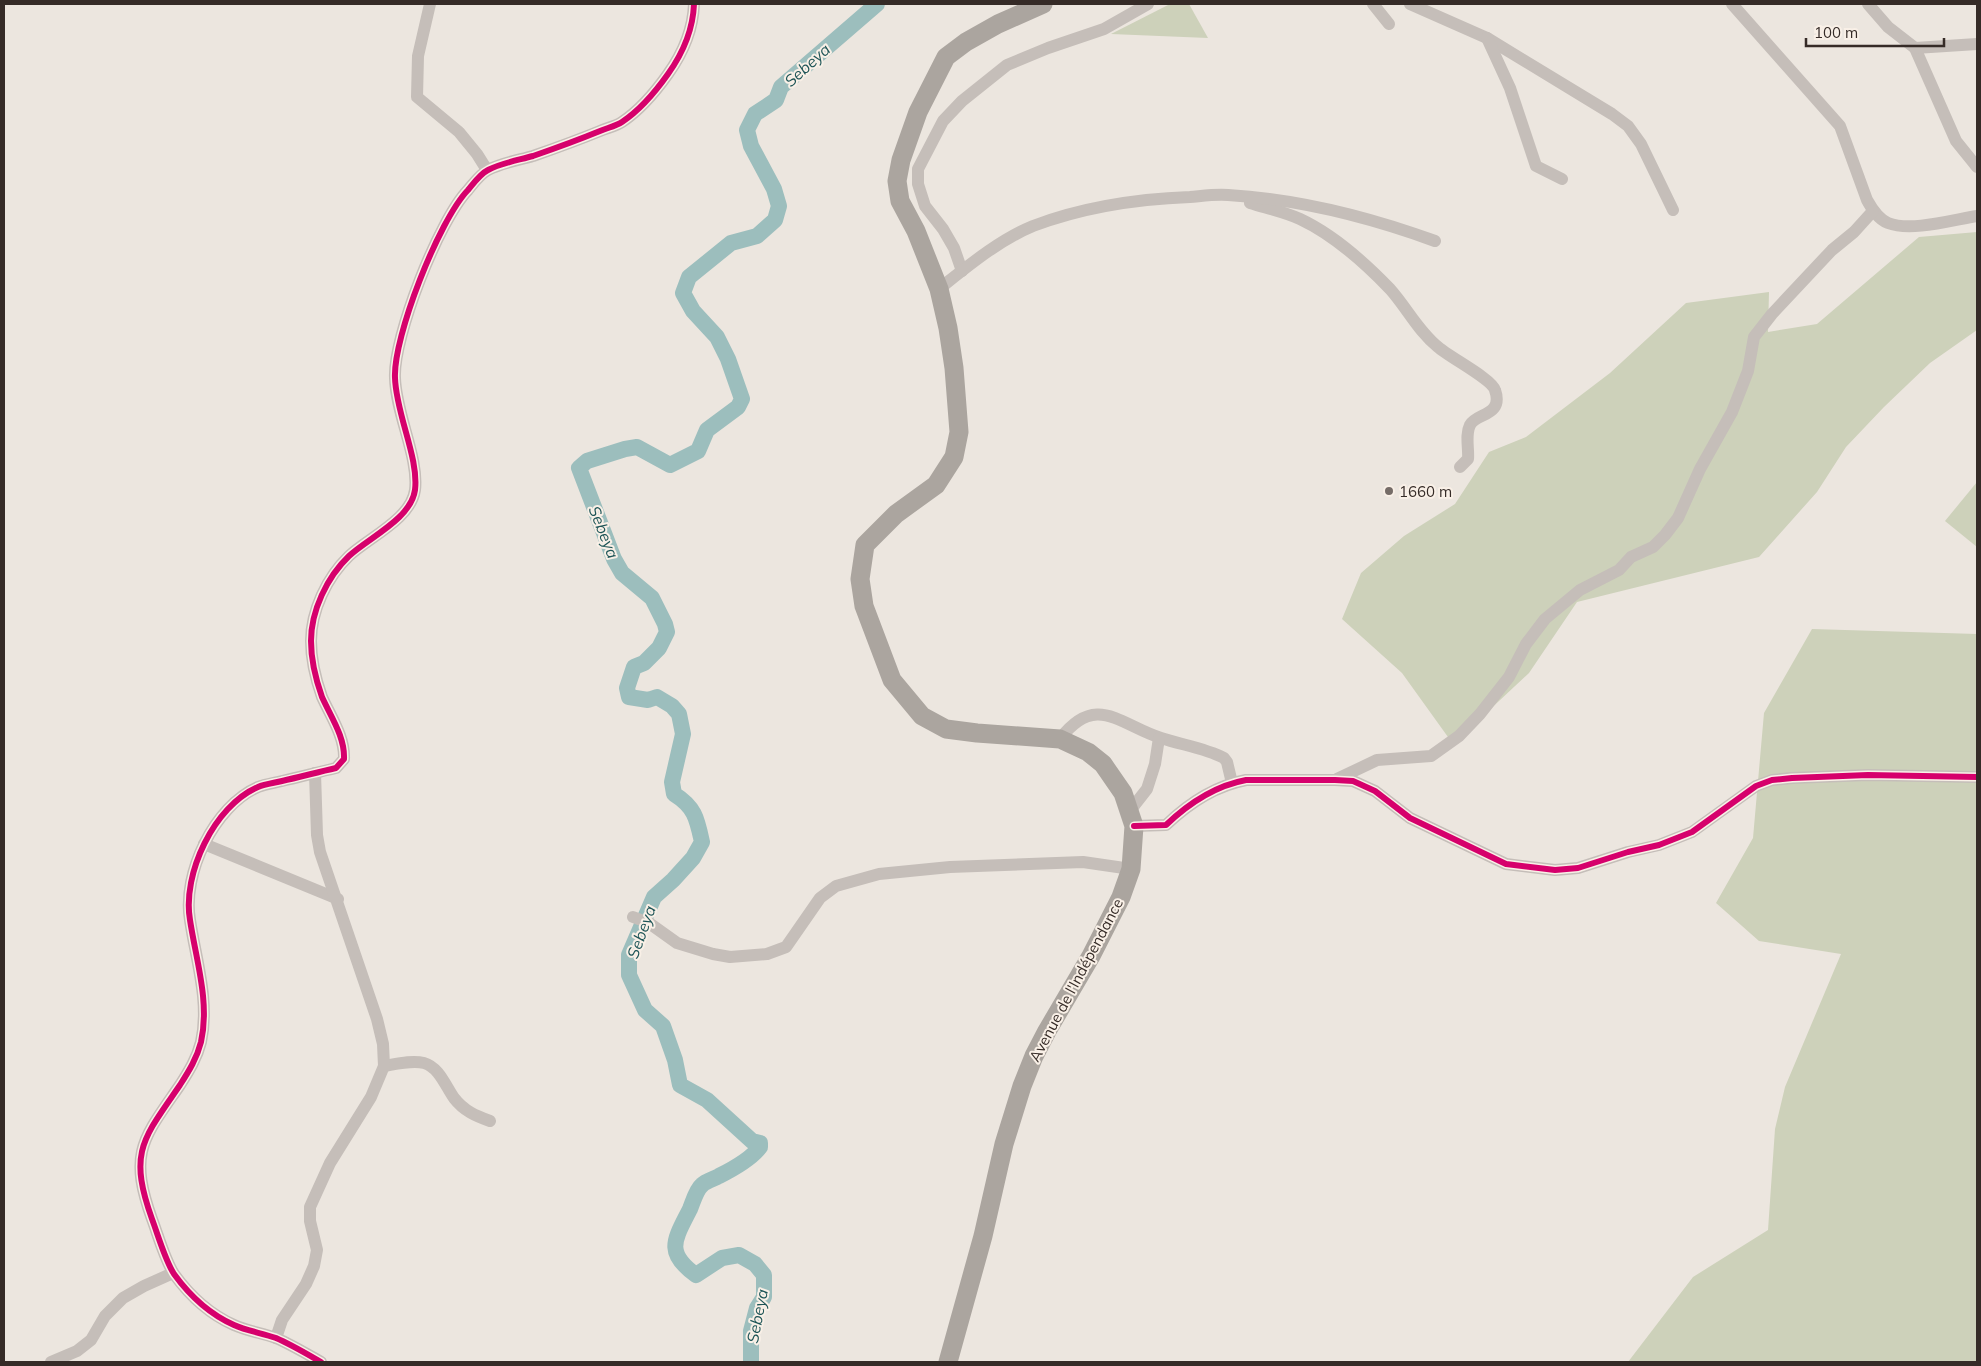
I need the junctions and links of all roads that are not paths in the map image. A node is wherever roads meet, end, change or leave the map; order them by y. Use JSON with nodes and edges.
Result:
{"nodes":[{"id":1,"x":430,"y":4,"type":"edge"},
{"id":2,"x":694,"y":4,"type":"edge"},
{"id":3,"x":1043,"y":4,"type":"edge"},
{"id":4,"x":1148,"y":4,"type":"edge"},
{"id":5,"x":1373,"y":4,"type":"edge"},
{"id":6,"x":1410,"y":4,"type":"edge"},
{"id":7,"x":1732,"y":4,"type":"edge"},
{"id":8,"x":1868,"y":4,"type":"edge"},
{"id":9,"x":1389,"y":24,"type":"dead end"},
{"id":10,"x":1487,"y":38,"type":"junction"},
{"id":11,"x":1977,"y":44,"type":"edge"},
{"id":12,"x":1915,"y":48,"type":"junction"},
{"id":13,"x":1977,"y":167,"type":"edge"},
{"id":14,"x":487,"y":170,"type":"junction"},
{"id":15,"x":1562,"y":179,"type":"dead end"},
{"id":16,"x":1226,"y":195,"type":"junction"},
{"id":17,"x":1673,"y":210,"type":"dead end"},
{"id":18,"x":1873,"y":211,"type":"junction"},
{"id":19,"x":1977,"y":216,"type":"edge"},
{"id":20,"x":1435,"y":241,"type":"dead end"},
{"id":21,"x":962,"y":271,"type":"junction"},
{"id":22,"x":939,"y":289,"type":"junction"},
{"id":23,"x":1460,"y":467,"type":"dead end"},
{"id":24,"x":1159,"y":738,"type":"junction"},
{"id":25,"x":1060,"y":739,"type":"junction"},
{"id":26,"x":315,"y":773,"type":"junction"},
{"id":27,"x":1977,"y":777,"type":"edge"},
{"id":28,"x":1335,"y":780,"type":"junction"},
{"id":29,"x":1232,"y":782,"type":"junction"},
{"id":30,"x":1132,"y":819,"type":"junction"},
{"id":31,"x":204,"y":844,"type":"junction"},
{"id":32,"x":1131,"y":869,"type":"junction"},
{"id":33,"x":338,"y":899,"type":"junction"},
{"id":34,"x":640,"y":919,"type":"dead end"},
{"id":35,"x":384,"y":1066,"type":"junction"},
{"id":36,"x":490,"y":1121,"type":"dead end"},
{"id":37,"x":173,"y":1273,"type":"junction"},
{"id":38,"x":276,"y":1338,"type":"junction"},
{"id":39,"x":51,"y":1362,"type":"edge"},
{"id":40,"x":322,"y":1362,"type":"edge"},
{"id":41,"x":948,"y":1362,"type":"edge"}],
"edges":[{"from":1,"to":14,"type":"street"},
{"from":2,"to":14,"type":"street"},
{"from":3,"to":22,"type":"highway","name":"Avenue de l'Indépendance"},
{"from":4,"to":21,"type":"street"},
{"from":5,"to":9,"type":"street"},
{"from":6,"to":10,"type":"street"},
{"from":7,"to":18,"type":"street"},
{"from":8,"to":12,"type":"street"},
{"from":10,"to":15,"type":"street"},
{"from":10,"to":17,"type":"street"},
{"from":11,"to":12,"type":"street"},
{"from":12,"to":13,"type":"street"},
{"from":14,"to":26,"type":"street"},
{"from":16,"to":20,"type":"street"},
{"from":16,"to":21,"type":"street"},
{"from":16,"to":23,"type":"street"},
{"from":18,"to":19,"type":"street"},
{"from":18,"to":28,"type":"street"},
{"from":21,"to":22,"type":"street"},
{"from":22,"to":25,"type":"highway","name":"Avenue de l'Indépendance"},
{"from":24,"to":25,"type":"street"},
{"from":24,"to":29,"type":"street"},
{"from":24,"to":30,"type":"street"},
{"from":25,"to":30,"type":"highway","name":"Avenue de l'Indépendance"},
{"from":26,"to":31,"type":"street"},
{"from":26,"to":33,"type":"street"},
{"from":27,"to":28,"type":"street"},
{"from":28,"to":29,"type":"street"},
{"from":29,"to":30,"type":"street"},
{"from":30,"to":32,"type":"highway","name":"Avenue de l'Indépendance"},
{"from":31,"to":33,"type":"street"},
{"from":31,"to":37,"type":"street"},
{"from":32,"to":34,"type":"street"},
{"from":32,"to":41,"type":"highway","name":"Avenue de l'Indépendance"},
{"from":33,"to":35,"type":"street"},
{"from":35,"to":36,"type":"street"},
{"from":35,"to":38,"type":"street"},
{"from":37,"to":38,"type":"street"},
{"from":37,"to":39,"type":"street"},
{"from":38,"to":40,"type":"street"}]}
